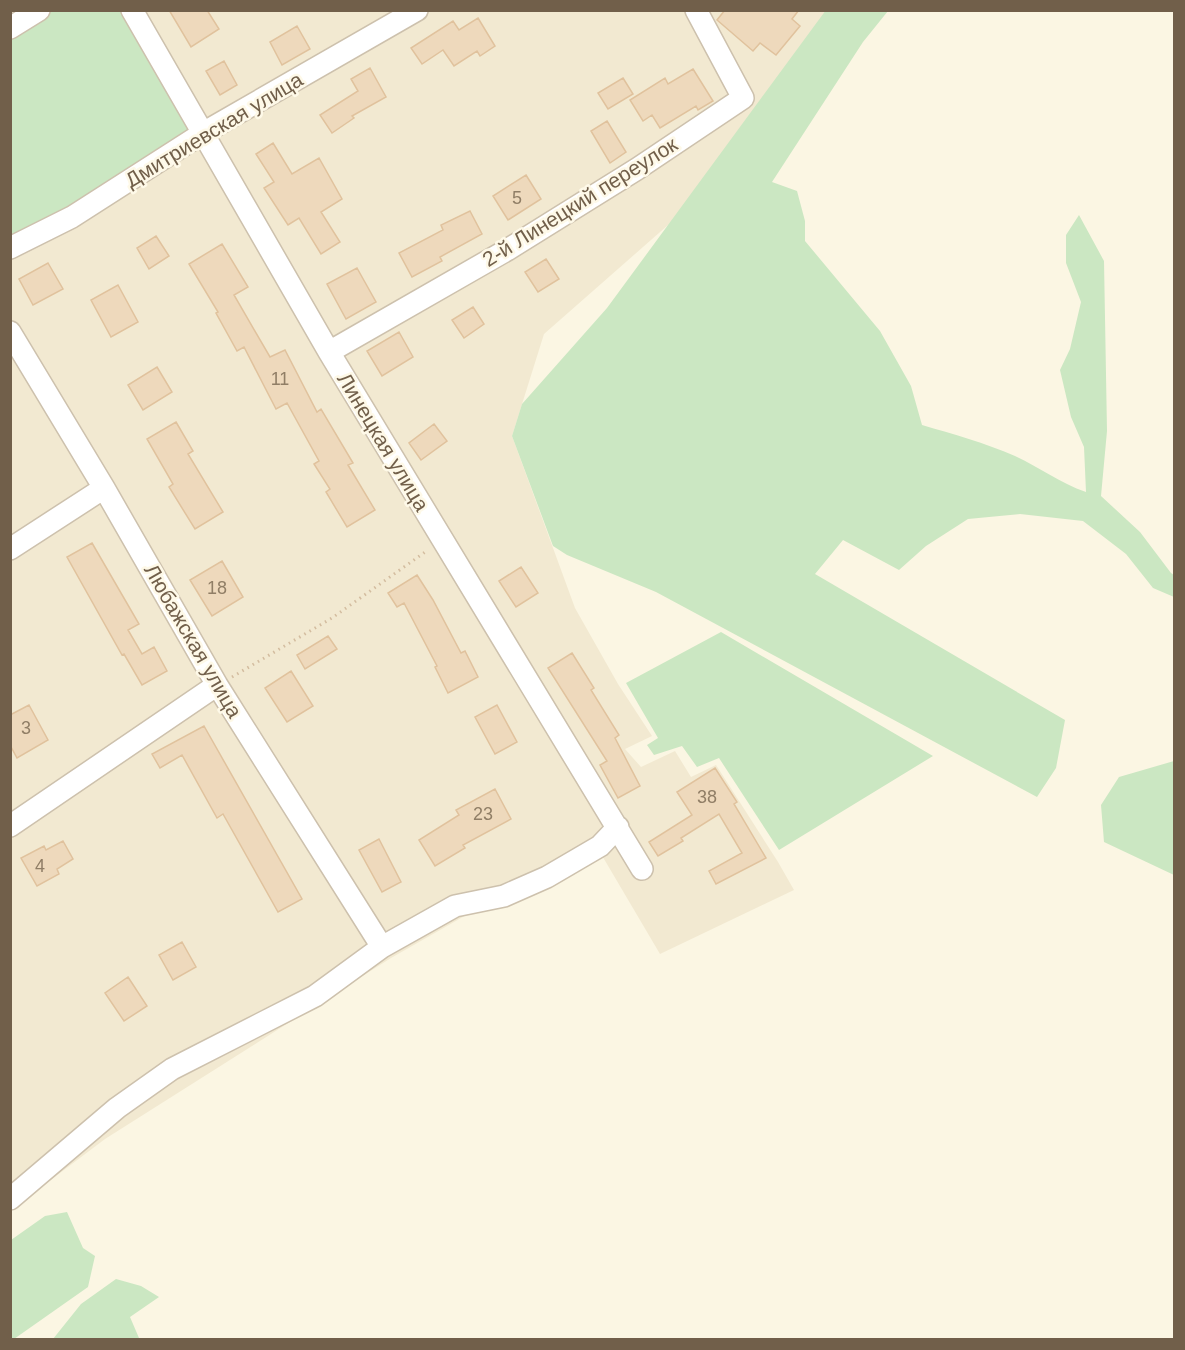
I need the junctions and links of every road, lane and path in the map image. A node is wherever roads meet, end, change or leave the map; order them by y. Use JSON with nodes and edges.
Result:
{"nodes":[{"id":1,"x":39,"y":10,"type":"edge"},
{"id":2,"x":132,"y":10,"type":"edge"},
{"id":3,"x":417,"y":10,"type":"edge"},
{"id":4,"x":696,"y":10,"type":"edge"},
{"id":5,"x":10,"y":28,"type":"edge"},
{"id":6,"x":203,"y":133,"type":"junction"},
{"id":7,"x":10,"y":248,"type":"edge"},
{"id":8,"x":10,"y":332,"type":"edge"},
{"id":9,"x":329,"y":352,"type":"junction"},
{"id":10,"x":104,"y":488,"type":"junction"},
{"id":11,"x":441,"y":540,"type":"junction"},
{"id":12,"x":10,"y":549,"type":"edge"},
{"id":13,"x":218,"y":686,"type":"junction"},
{"id":14,"x":10,"y":826,"type":"edge"},
{"id":15,"x":618,"y":827,"type":"junction"},
{"id":16,"x":642,"y":869,"type":"dead end"},
{"id":17,"x":382,"y":947,"type":"junction"},
{"id":18,"x":10,"y":1199,"type":"edge"}],
"edges":[{"from":1,"to":5,"type":"street"},
{"from":2,"to":6,"type":"street","name":"Линецкая улица"},
{"from":3,"to":6,"type":"street","name":"Дмитриевская улица"},
{"from":4,"to":9,"type":"street","name":"2-й Линецкий переулок"},
{"from":6,"to":7,"type":"street","name":"Дмитриевская улица"},
{"from":6,"to":9,"type":"street","name":"Линецкая улица"},
{"from":8,"to":10,"type":"street","name":"Любажская улица"},
{"from":9,"to":11,"type":"street","name":"Линецкая улица"},
{"from":10,"to":12,"type":"street"},
{"from":10,"to":13,"type":"street","name":"Любажская улица"},
{"from":11,"to":13,"type":"path"},
{"from":11,"to":15,"type":"street","name":"Линецкая улица"},
{"from":13,"to":14,"type":"street"},
{"from":13,"to":17,"type":"street","name":"Любажская улица"},
{"from":15,"to":16,"type":"street","name":"Линецкая улица"},
{"from":15,"to":17,"type":"street"},
{"from":17,"to":18,"type":"street"}]}
